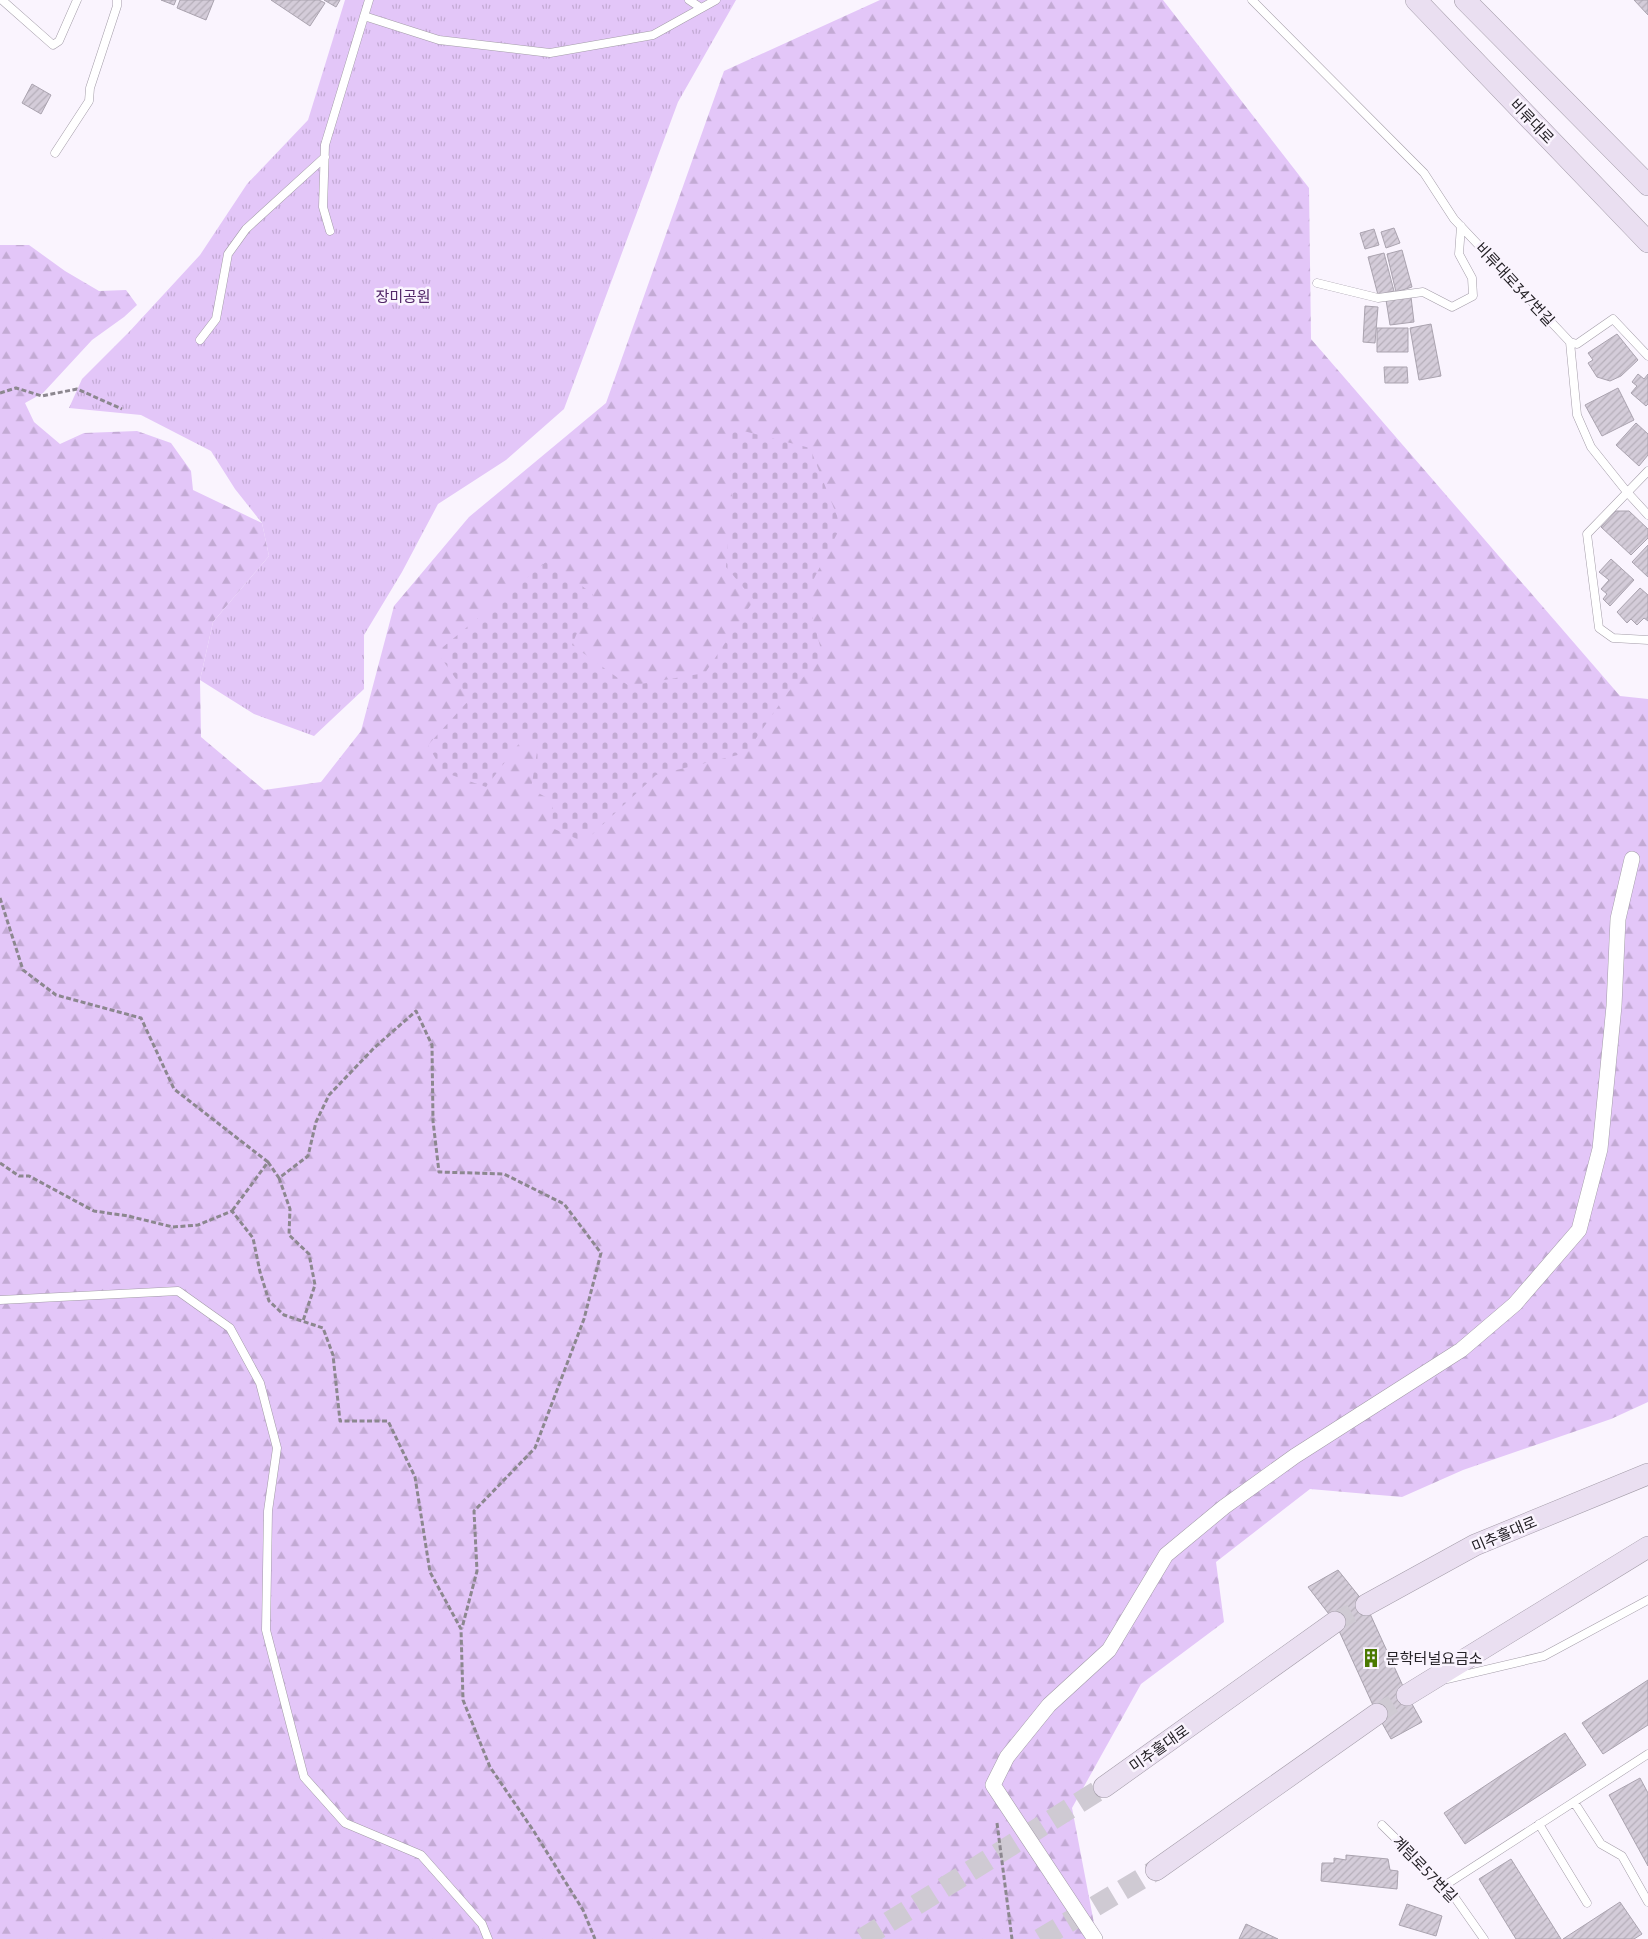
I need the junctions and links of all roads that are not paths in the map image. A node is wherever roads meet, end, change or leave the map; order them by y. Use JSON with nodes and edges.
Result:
{"nodes":[{"id":1,"x":2,"y":0,"type":"edge"},
{"id":2,"x":77,"y":0,"type":"edge"},
{"id":3,"x":117,"y":0,"type":"edge"},
{"id":4,"x":369,"y":0,"type":"edge"},
{"id":5,"x":689,"y":0,"type":"edge"},
{"id":6,"x":716,"y":0,"type":"edge"},
{"id":7,"x":1252,"y":0,"type":"edge"},
{"id":8,"x":1416,"y":0,"type":"edge"},
{"id":9,"x":1465,"y":0,"type":"edge"},
{"id":10,"x":701,"y":8,"type":"junction"},
{"id":11,"x":364,"y":16,"type":"junction"},
{"id":12,"x":55,"y":153,"type":"dead end"},
{"id":13,"x":325,"y":157,"type":"junction"},
{"id":14,"x":1648,"y":185,"type":"edge"},
{"id":15,"x":1461,"y":226,"type":"junction"},
{"id":16,"x":330,"y":231,"type":"dead end"},
{"id":17,"x":1648,"y":242,"type":"edge"},
{"id":18,"x":1317,"y":283,"type":"dead end"},
{"id":19,"x":200,"y":340,"type":"dead end"},
{"id":20,"x":1570,"y":342,"type":"junction"},
{"id":21,"x":1648,"y":356,"type":"edge"},
{"id":22,"x":1648,"y":472,"type":"edge"},
{"id":23,"x":1627,"y":492,"type":"junction"},
{"id":24,"x":1648,"y":515,"type":"edge"},
{"id":25,"x":1648,"y":640,"type":"edge"},
{"id":26,"x":1632,"y":859,"type":"dead end"},
{"id":27,"x":0,"y":1300,"type":"edge"},
{"id":28,"x":1648,"y":1474,"type":"edge"},
{"id":29,"x":1648,"y":1548,"type":"edge"},
{"id":30,"x":1648,"y":1600,"type":"edge"},
{"id":31,"x":1366,"y":1605,"type":"tunnel mouth"},
{"id":32,"x":1335,"y":1622,"type":"tunnel mouth"},
{"id":33,"x":1414,"y":1690,"type":"joint"},
{"id":34,"x":1377,"y":1714,"type":"tunnel mouth"},
{"id":35,"x":1648,"y":1754,"type":"edge"},
{"id":36,"x":1104,"y":1787,"type":"tunnel mouth"},
{"id":37,"x":1574,"y":1802,"type":"junction"},
{"id":38,"x":1539,"y":1824,"type":"junction"},
{"id":39,"x":1382,"y":1825,"type":"dead end"},
{"id":40,"x":1156,"y":1870,"type":"tunnel mouth"},
{"id":41,"x":1444,"y":1886,"type":"junction"},
{"id":42,"x":1648,"y":1902,"type":"edge"},
{"id":43,"x":1587,"y":1904,"type":"dead end"},
{"id":44,"x":488,"y":1939,"type":"edge"},
{"id":45,"x":1095,"y":1939,"type":"edge"},
{"id":46,"x":1484,"y":1939,"type":"edge"}],
"edges":[{"from":1,"to":2,"type":"lane"},
{"from":3,"to":12,"type":"lane"},
{"from":4,"to":11,"type":"lane"},
{"from":5,"to":10,"type":"lane"},
{"from":6,"to":10,"type":"lane"},
{"from":7,"to":15,"type":"lane","name":"비류대로347번길"},
{"from":8,"to":17,"type":"main road","name":"비류대로"},
{"from":9,"to":14,"type":"main road"},
{"from":10,"to":11,"type":"lane"},
{"from":11,"to":13,"type":"lane"},
{"from":13,"to":16,"type":"lane"},
{"from":13,"to":19,"type":"lane"},
{"from":15,"to":18,"type":"lane"},
{"from":15,"to":20,"type":"lane","name":"비류대로347번길"},
{"from":20,"to":21,"type":"lane"},
{"from":20,"to":23,"type":"lane"},
{"from":22,"to":23,"type":"lane"},
{"from":23,"to":24,"type":"lane"},
{"from":23,"to":25,"type":"lane"},
{"from":26,"to":45,"type":"street"},
{"from":27,"to":44,"type":"lane"},
{"from":28,"to":31,"type":"main road","name":"미추홀대로"},
{"from":29,"to":33,"type":"main road"},
{"from":30,"to":33,"type":"lane"},
{"from":32,"to":36,"type":"main road","name":"미추홀대로"},
{"from":34,"to":40,"type":"main road"},
{"from":35,"to":37,"type":"lane"},
{"from":37,"to":38,"type":"lane"},
{"from":37,"to":42,"type":"lane"},
{"from":38,"to":41,"type":"lane"},
{"from":38,"to":43,"type":"lane"},
{"from":39,"to":41,"type":"lane","name":"계림로57번길"},
{"from":41,"to":46,"type":"lane","name":"계림로57번길"}]}
